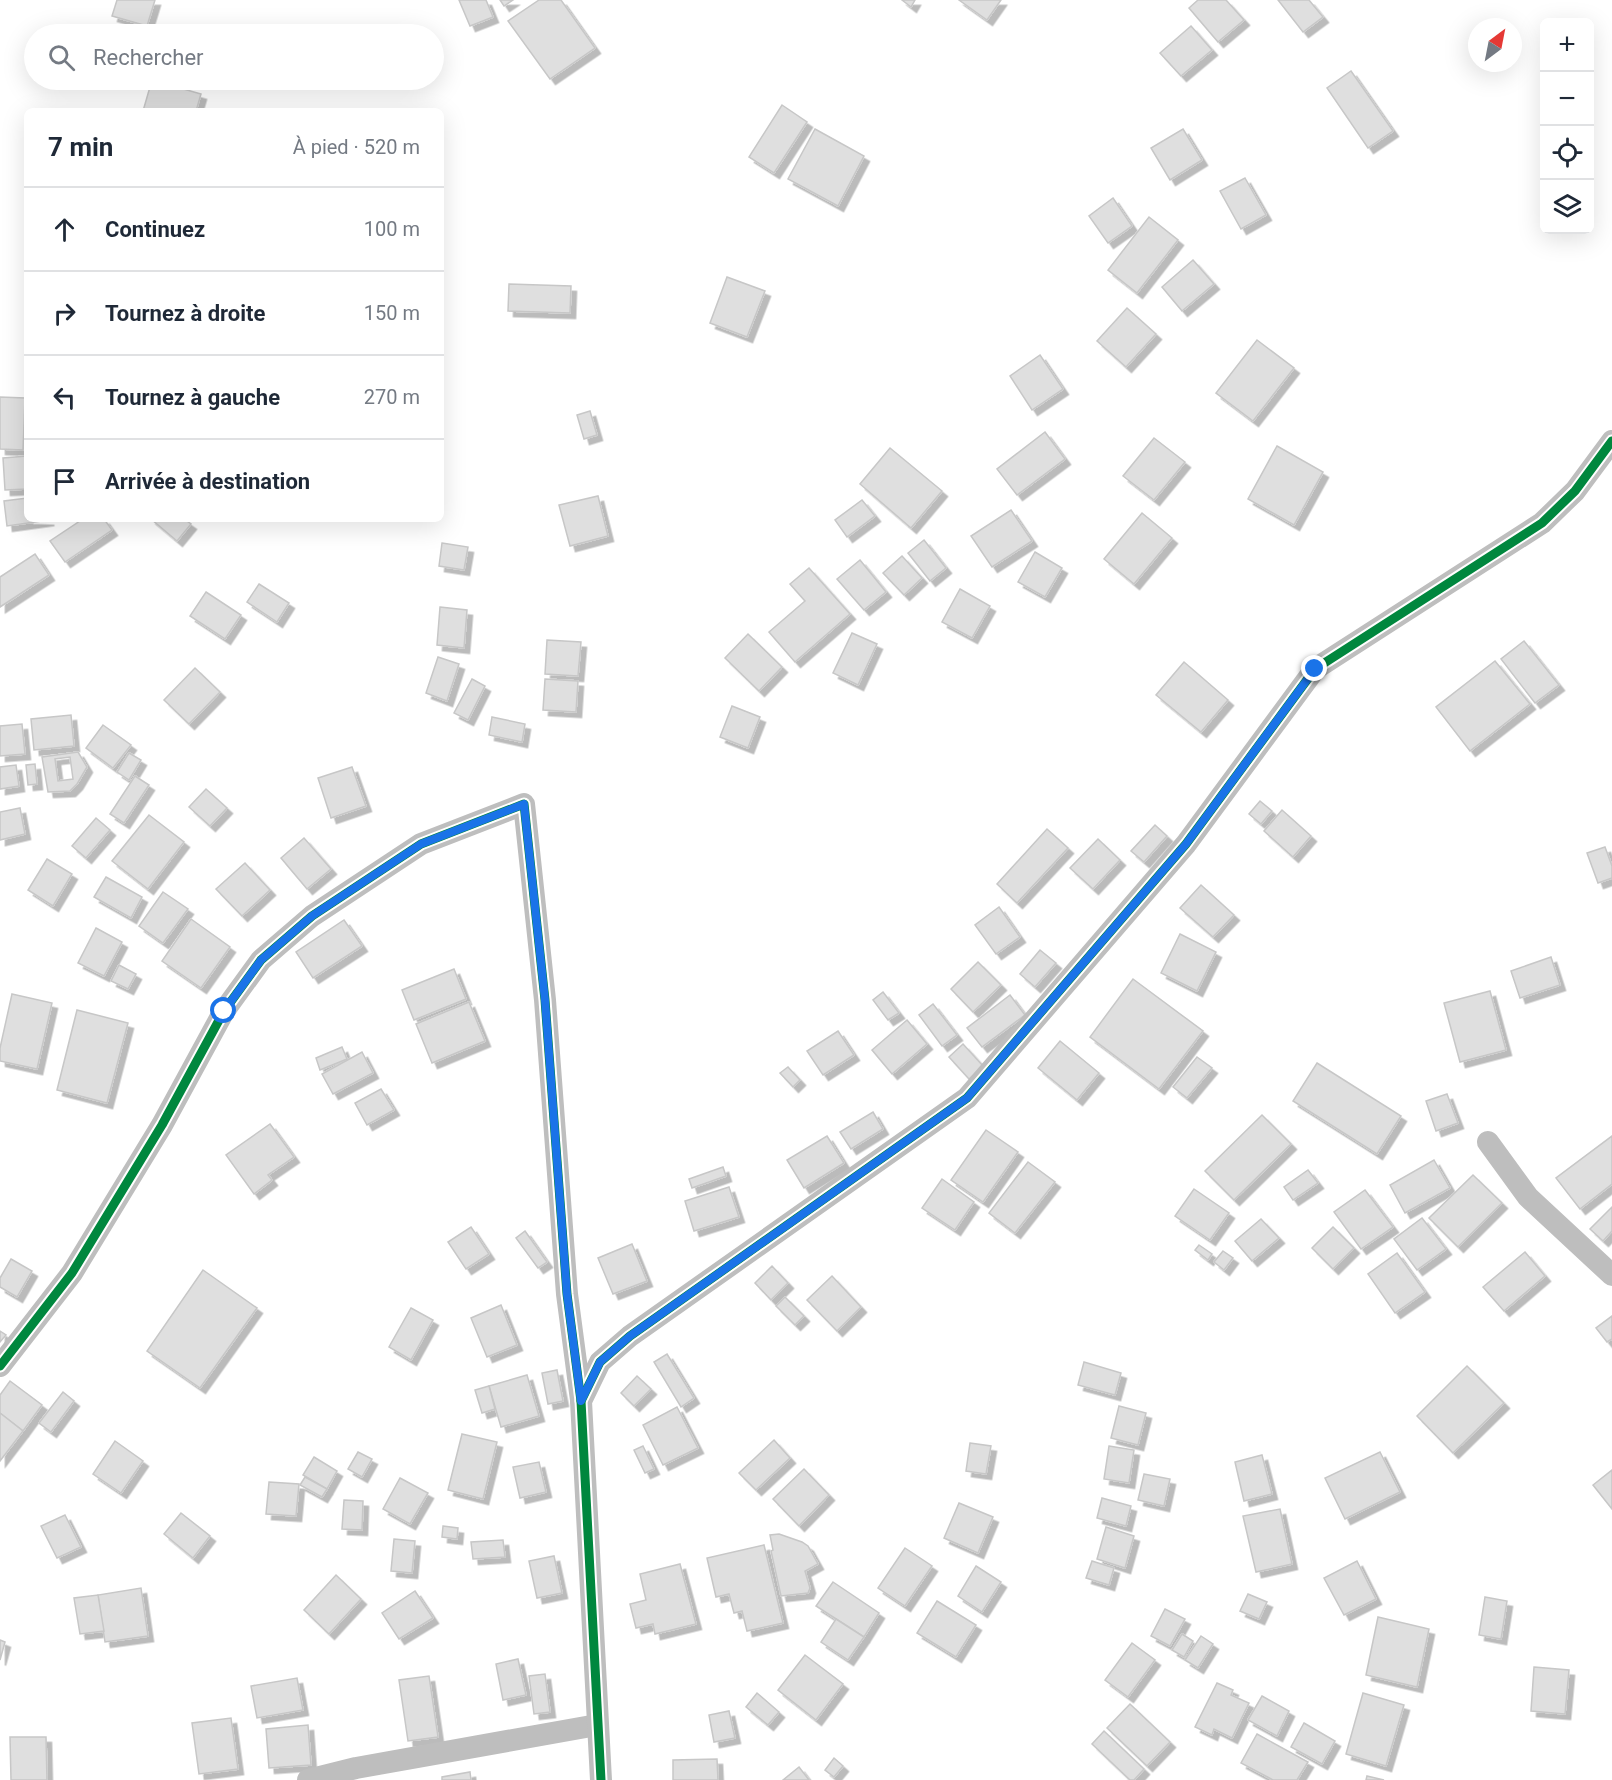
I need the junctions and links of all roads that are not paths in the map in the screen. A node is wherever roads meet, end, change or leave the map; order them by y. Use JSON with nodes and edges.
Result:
{"nodes":[{"id":1,"x":1612,"y":441,"type":"edge"},
{"id":2,"x":1488,"y":1142,"type":"dead end"},
{"id":3,"x":1612,"y":1275,"type":"edge"},
{"id":4,"x":0,"y":1366,"type":"edge"},
{"id":5,"x":581,"y":1401,"type":"junction"},
{"id":6,"x":597,"y":1725,"type":"junction"},
{"id":7,"x":308,"y":1780,"type":"edge"},
{"id":8,"x":601,"y":1780,"type":"edge"}],
"edges":[{"from":1,"to":5,"type":"street"},
{"from":2,"to":3,"type":"street"},
{"from":4,"to":5,"type":"street"},
{"from":5,"to":6,"type":"street"},
{"from":6,"to":7,"type":"street"},
{"from":6,"to":8,"type":"street"}]}
